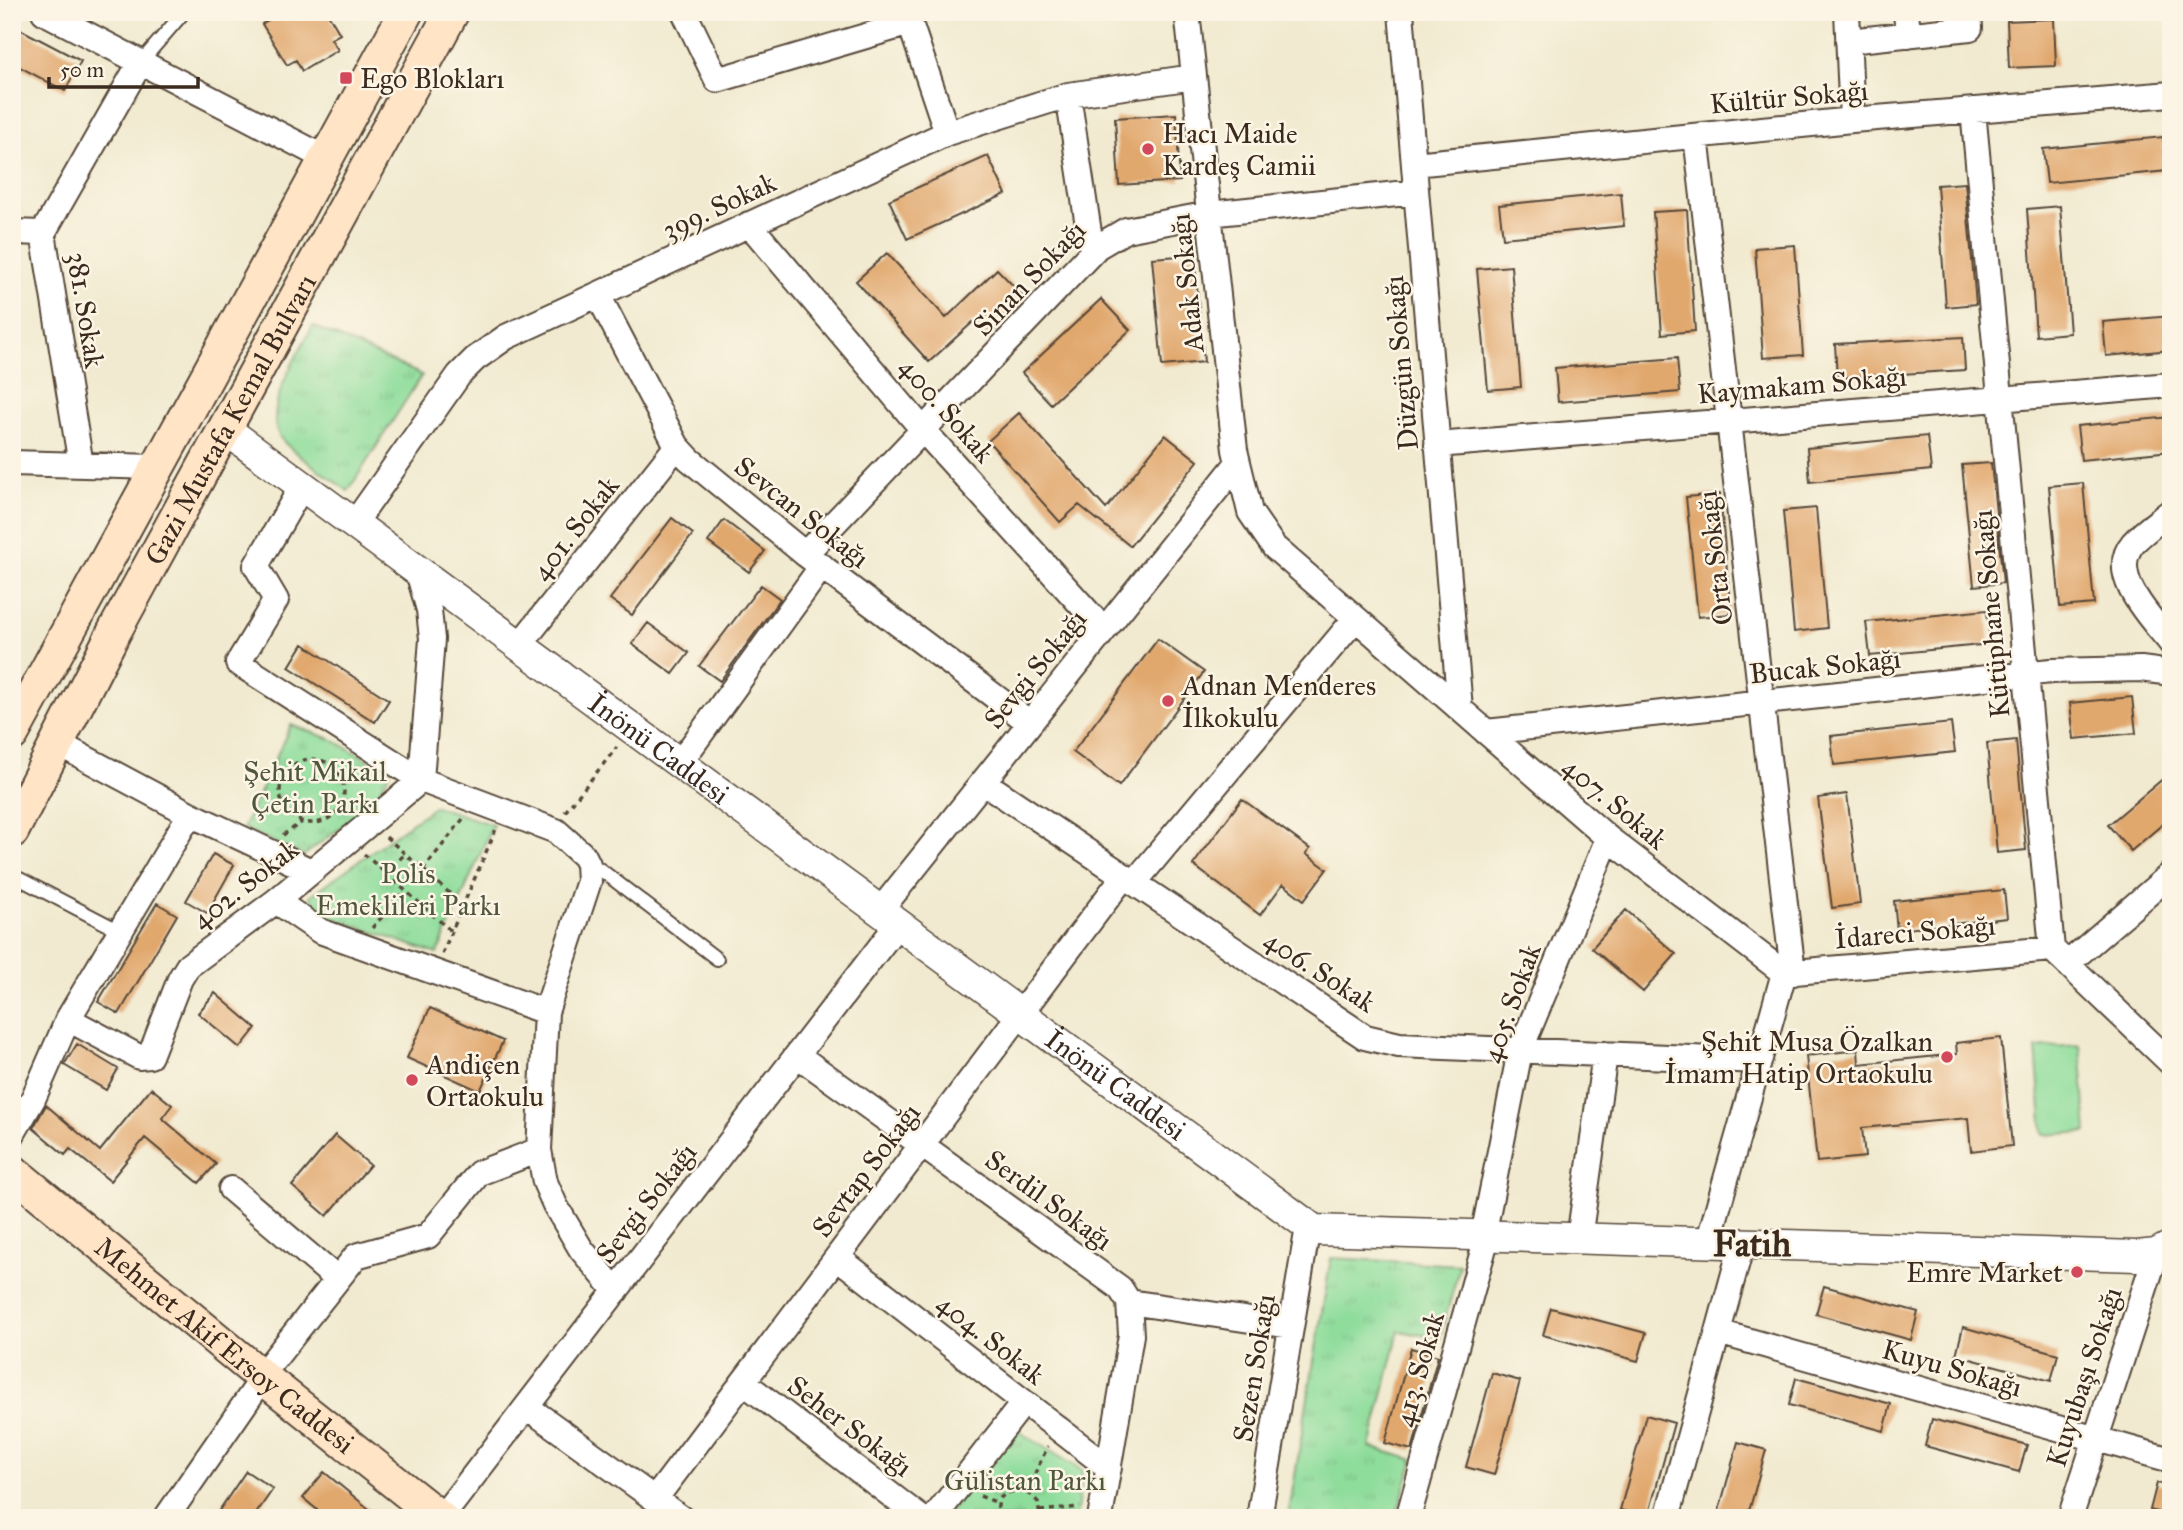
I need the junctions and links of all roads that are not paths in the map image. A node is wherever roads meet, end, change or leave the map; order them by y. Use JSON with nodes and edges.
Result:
{"nodes":[{"id":1,"x":44,"y":12,"type":"edge"},
{"id":2,"x":184,"y":12,"type":"edge"},
{"id":3,"x":406,"y":12,"type":"edge"},
{"id":4,"x":452,"y":12,"type":"edge"},
{"id":5,"x":684,"y":12,"type":"edge"},
{"id":6,"x":1187,"y":12,"type":"edge"},
{"id":7,"x":1401,"y":12,"type":"edge"},
{"id":8,"x":1847,"y":12,"type":"edge"},
{"id":9,"x":1969,"y":12,"type":"edge"},
{"id":10,"x":1907,"y":24,"type":"edge"},
{"id":11,"x":1849,"y":41,"type":"junction"},
{"id":12,"x":140,"y":64,"type":"junction"},
{"id":13,"x":1194,"y":77,"type":"junction"},
{"id":14,"x":2171,"y":94,"type":"edge"},
{"id":15,"x":1068,"y":95,"type":"junction"},
{"id":16,"x":1973,"y":110,"type":"junction"},
{"id":17,"x":1852,"y":120,"type":"junction"},
{"id":18,"x":947,"y":133,"type":"junction"},
{"id":19,"x":1696,"y":136,"type":"junction"},
{"id":20,"x":325,"y":158,"type":"junction"},
{"id":21,"x":1414,"y":164,"type":"junction"},
{"id":22,"x":1416,"y":192,"type":"junction"},
{"id":23,"x":1209,"y":214,"type":"junction"},
{"id":24,"x":749,"y":224,"type":"junction"},
{"id":25,"x":12,"y":232,"type":"edge"},
{"id":26,"x":43,"y":233,"type":"junction"},
{"id":27,"x":1092,"y":252,"type":"junction"},
{"id":28,"x":597,"y":295,"type":"junction"},
{"id":29,"x":2171,"y":385,"type":"edge"},
{"id":30,"x":2000,"y":399,"type":"junction"},
{"id":31,"x":1729,"y":421,"type":"junction"},
{"id":32,"x":225,"y":429,"type":"junction"},
{"id":33,"x":924,"y":431,"type":"junction"},
{"id":34,"x":1437,"y":445,"type":"junction"},
{"id":35,"x":677,"y":446,"type":"junction"},
{"id":36,"x":12,"y":463,"type":"edge"},
{"id":37,"x":81,"y":464,"type":"junction"},
{"id":38,"x":1237,"y":464,"type":"junction"},
{"id":39,"x":158,"y":467,"type":"junction"},
{"id":40,"x":302,"y":486,"type":"junction"},
{"id":41,"x":2171,"y":511,"type":"edge"},
{"id":42,"x":354,"y":524,"type":"junction"},
{"id":43,"x":813,"y":560,"type":"junction"},
{"id":44,"x":418,"y":572,"type":"junction"},
{"id":45,"x":1355,"y":619,"type":"junction"},
{"id":46,"x":1104,"y":630,"type":"junction"},
{"id":47,"x":2171,"y":643,"type":"edge"},
{"id":48,"x":519,"y":646,"type":"junction"},
{"id":49,"x":2171,"y":673,"type":"edge"},
{"id":50,"x":2026,"y":674,"type":"junction"},
{"id":51,"x":1762,"y":702,"type":"junction"},
{"id":52,"x":1460,"y":709,"type":"junction"},
{"id":53,"x":1031,"y":723,"type":"junction"},
{"id":54,"x":1486,"y":732,"type":"junction"},
{"id":55,"x":12,"y":734,"type":"edge"},
{"id":56,"x":57,"y":743,"type":"junction"},
{"id":57,"x":679,"y":764,"type":"junction"},
{"id":58,"x":421,"y":780,"type":"junction"},
{"id":59,"x":983,"y":782,"type":"junction"},
{"id":60,"x":190,"y":814,"type":"junction"},
{"id":61,"x":12,"y":831,"type":"edge"},
{"id":62,"x":1608,"y":838,"type":"junction"},
{"id":63,"x":588,"y":864,"type":"junction"},
{"id":64,"x":311,"y":872,"type":"junction"},
{"id":65,"x":2171,"y":874,"type":"edge"},
{"id":66,"x":20,"y":879,"type":"dead end"},
{"id":67,"x":1129,"y":880,"type":"junction"},
{"id":68,"x":276,"y":901,"type":"junction"},
{"id":69,"x":888,"y":918,"type":"junction"},
{"id":70,"x":118,"y":930,"type":"junction"},
{"id":71,"x":2060,"y":956,"type":"junction"},
{"id":72,"x":717,"y":959,"type":"dead end"},
{"id":73,"x":1788,"y":973,"type":"junction"},
{"id":74,"x":546,"y":1012,"type":"junction"},
{"id":75,"x":1019,"y":1016,"type":"junction"},
{"id":76,"x":68,"y":1019,"type":"junction"},
{"id":77,"x":1520,"y":1051,"type":"junction"},
{"id":78,"x":1605,"y":1054,"type":"junction"},
{"id":79,"x":797,"y":1055,"type":"junction"},
{"id":80,"x":1759,"y":1061,"type":"junction"},
{"id":81,"x":2171,"y":1063,"type":"edge"},
{"id":82,"x":12,"y":1135,"type":"edge"},
{"id":83,"x":921,"y":1145,"type":"junction"},
{"id":84,"x":539,"y":1150,"type":"junction"},
{"id":85,"x":12,"y":1171,"type":"edge"},
{"id":86,"x":231,"y":1189,"type":"dead end"},
{"id":87,"x":12,"y":1199,"type":"edge"},
{"id":88,"x":1308,"y":1227,"type":"junction"},
{"id":89,"x":1485,"y":1236,"type":"junction"},
{"id":90,"x":1579,"y":1239,"type":"junction"},
{"id":91,"x":1708,"y":1243,"type":"junction"},
{"id":92,"x":1742,"y":1244,"type":"junction"},
{"id":93,"x":2163,"y":1250,"type":"edge"},
{"id":94,"x":837,"y":1257,"type":"junction"},
{"id":95,"x":337,"y":1279,"type":"junction"},
{"id":96,"x":616,"y":1291,"type":"junction"},
{"id":97,"x":1129,"y":1302,"type":"junction"},
{"id":98,"x":1291,"y":1326,"type":"junction"},
{"id":99,"x":1718,"y":1332,"type":"junction"},
{"id":100,"x":743,"y":1382,"type":"junction"},
{"id":101,"x":257,"y":1384,"type":"junction"},
{"id":102,"x":1024,"y":1402,"type":"junction"},
{"id":103,"x":527,"y":1407,"type":"junction"},
{"id":104,"x":2093,"y":1438,"type":"junction"},
{"id":105,"x":2171,"y":1461,"type":"edge"},
{"id":106,"x":1109,"y":1468,"type":"junction"},
{"id":107,"x":655,"y":1499,"type":"junction"},
{"id":108,"x":1102,"y":1511,"type":"edge"},
{"id":109,"x":166,"y":1518,"type":"edge"},
{"id":110,"x":409,"y":1518,"type":"edge"},
{"id":111,"x":441,"y":1518,"type":"edge"},
{"id":112,"x":681,"y":1518,"type":"edge"},
{"id":113,"x":921,"y":1518,"type":"edge"},
{"id":114,"x":934,"y":1518,"type":"edge"},
{"id":115,"x":1259,"y":1518,"type":"edge"},
{"id":116,"x":1408,"y":1518,"type":"edge"},
{"id":117,"x":1667,"y":1518,"type":"edge"},
{"id":118,"x":2070,"y":1518,"type":"edge"}],
"edges":[{"from":1,"to":12,"type":"street"},
{"from":2,"to":12,"type":"lane"},
{"from":3,"to":20,"type":"main road","name":"Gazi Mustafa Kemal Bulvarı"},
{"from":4,"to":32,"type":"main road","name":"Gazi Mustafa Kemal Bulvarı"},
{"from":5,"to":18,"type":"street"},
{"from":6,"to":13,"type":"street","name":"Adak Sokağı"},
{"from":7,"to":21,"type":"street","name":"Düzgün Sokağı"},
{"from":8,"to":11,"type":"street"},
{"from":9,"to":10,"type":"street"},
{"from":10,"to":11,"type":"street"},
{"from":11,"to":17,"type":"street"},
{"from":12,"to":20,"type":"street"},
{"from":12,"to":26,"type":"street","name":"381. Sokak"},
{"from":13,"to":15,"type":"street","name":"399. Sokak"},
{"from":13,"to":23,"type":"street","name":"Adak Sokağı"},
{"from":14,"to":16,"type":"street","name":"Kültür Sokağı"},
{"from":15,"to":18,"type":"street","name":"399. Sokak"},
{"from":15,"to":27,"type":"street"},
{"from":16,"to":17,"type":"street","name":"Kültür Sokağı"},
{"from":16,"to":30,"type":"street","name":"Kütüphane Sokağı"},
{"from":17,"to":19,"type":"street","name":"Kültür Sokağı"},
{"from":18,"to":24,"type":"street","name":"399. Sokak"},
{"from":19,"to":21,"type":"street","name":"Kültür Sokağı"},
{"from":19,"to":31,"type":"street","name":"Orta Sokağı"},
{"from":20,"to":39,"type":"main road","name":"Gazi Mustafa Kemal Bulvarı"},
{"from":21,"to":22,"type":"street","name":"Düzgün Sokağı"},
{"from":22,"to":23,"type":"street","name":"Sinan Sokağı"},
{"from":22,"to":34,"type":"street","name":"Düzgün Sokağı"},
{"from":23,"to":27,"type":"street","name":"Sinan Sokağı"},
{"from":23,"to":38,"type":"street","name":"Adak Sokağı"},
{"from":24,"to":28,"type":"street","name":"399. Sokak"},
{"from":24,"to":33,"type":"street","name":"400. Sokak"},
{"from":25,"to":26,"type":"street"},
{"from":26,"to":37,"type":"street","name":"381. Sokak"},
{"from":27,"to":33,"type":"street","name":"Sinan Sokağı"},
{"from":28,"to":35,"type":"street","name":"Sevcan Sokağı"},
{"from":28,"to":42,"type":"street","name":"399. Sokak"},
{"from":29,"to":30,"type":"street","name":"Kaymakam Sokağı"},
{"from":30,"to":31,"type":"street","name":"Kaymakam Sokağı"},
{"from":30,"to":50,"type":"street","name":"Kütüphane Sokağı"},
{"from":31,"to":34,"type":"street","name":"Kaymakam Sokağı"},
{"from":31,"to":51,"type":"street","name":"Orta Sokağı"},
{"from":32,"to":40,"type":"street","name":"İnönü Caddesi"},
{"from":32,"to":56,"type":"main road","name":"Gazi Mustafa Kemal Bulvarı"},
{"from":33,"to":43,"type":"street","name":"Sinan Sokağı"},
{"from":33,"to":46,"type":"street","name":"400. Sokak"},
{"from":34,"to":52,"type":"street","name":"Düzgün Sokağı"},
{"from":35,"to":43,"type":"street","name":"Sevcan Sokağı"},
{"from":35,"to":48,"type":"street","name":"401. Sokak"},
{"from":36,"to":37,"type":"street"},
{"from":37,"to":39,"type":"street"},
{"from":38,"to":45,"type":"street","name":"407. Sokak"},
{"from":38,"to":46,"type":"street","name":"Sevgi Sokağı"},
{"from":39,"to":55,"type":"main road","name":"Gazi Mustafa Kemal Bulvarı"},
{"from":40,"to":42,"type":"street","name":"İnönü Caddesi"},
{"from":40,"to":58,"type":"street"},
{"from":41,"to":47,"type":"street"},
{"from":42,"to":44,"type":"street","name":"İnönü Caddesi"},
{"from":43,"to":53,"type":"street","name":"Sevcan Sokağı"},
{"from":43,"to":57,"type":"street","name":"Sinan Sokağı"},
{"from":44,"to":48,"type":"street","name":"İnönü Caddesi"},
{"from":44,"to":58,"type":"street"},
{"from":45,"to":52,"type":"street","name":"407. Sokak"},
{"from":45,"to":67,"type":"street","name":"Sevtap Sokağı"},
{"from":46,"to":53,"type":"street","name":"Sevgi Sokağı"},
{"from":48,"to":57,"type":"street","name":"İnönü Caddesi"},
{"from":49,"to":50,"type":"street","name":"Bucak Sokağı"},
{"from":50,"to":51,"type":"street","name":"Bucak Sokağı"},
{"from":50,"to":71,"type":"street","name":"Kütüphane Sokağı"},
{"from":51,"to":54,"type":"street","name":"Bucak Sokağı"},
{"from":51,"to":73,"type":"street","name":"Orta Sokağı"},
{"from":52,"to":54,"type":"street","name":"407. Sokak"},
{"from":53,"to":59,"type":"street","name":"Sevgi Sokağı"},
{"from":54,"to":62,"type":"street","name":"407. Sokak"},
{"from":56,"to":60,"type":"street"},
{"from":56,"to":61,"type":"main road","name":"Gazi Mustafa Kemal Bulvarı"},
{"from":57,"to":69,"type":"street","name":"İnönü Caddesi"},
{"from":58,"to":63,"type":"street"},
{"from":58,"to":64,"type":"street","name":"402. Sokak"},
{"from":59,"to":67,"type":"street","name":"406. Sokak"},
{"from":59,"to":69,"type":"street","name":"Sevgi Sokağı"},
{"from":60,"to":64,"type":"street"},
{"from":60,"to":70,"type":"street"},
{"from":62,"to":73,"type":"street","name":"407. Sokak"},
{"from":62,"to":77,"type":"street","name":"405. Sokak"},
{"from":63,"to":72,"type":"lane"},
{"from":63,"to":74,"type":"street"},
{"from":64,"to":68,"type":"street","name":"402. Sokak"},
{"from":65,"to":71,"type":"street"},
{"from":66,"to":70,"type":"lane"},
{"from":67,"to":75,"type":"street","name":"Sevtap Sokağı"},
{"from":67,"to":77,"type":"street","name":"406. Sokak"},
{"from":68,"to":74,"type":"street"},
{"from":68,"to":76,"type":"street","name":"402. Sokak"},
{"from":69,"to":75,"type":"street","name":"İnönü Caddesi"},
{"from":69,"to":79,"type":"street","name":"Sevgi Sokağı"},
{"from":70,"to":76,"type":"street"},
{"from":71,"to":73,"type":"street","name":"İdareci Sokağı"},
{"from":71,"to":81,"type":"street"},
{"from":73,"to":80,"type":"street"},
{"from":74,"to":84,"type":"street"},
{"from":75,"to":83,"type":"street","name":"Sevtap Sokağı"},
{"from":75,"to":88,"type":"street","name":"İnönü Caddesi"},
{"from":76,"to":82,"type":"street"},
{"from":77,"to":78,"type":"street","name":"406. Sokak"},
{"from":77,"to":89,"type":"street","name":"405. Sokak"},
{"from":78,"to":80,"type":"street","name":"406. Sokak"},
{"from":78,"to":90,"type":"street"},
{"from":79,"to":83,"type":"street","name":"Serdil Sokağı"},
{"from":79,"to":96,"type":"street","name":"Sevgi Sokağı"},
{"from":80,"to":91,"type":"street"},
{"from":83,"to":94,"type":"street","name":"Sevtap Sokağı"},
{"from":83,"to":97,"type":"street","name":"Serdil Sokağı"},
{"from":84,"to":95,"type":"street"},
{"from":84,"to":96,"type":"street"},
{"from":85,"to":101,"type":"main road","name":"Mehmet Akif Ersoy Caddesi"},
{"from":86,"to":95,"type":"street"},
{"from":87,"to":101,"type":"main road","name":"Mehmet Akif Ersoy Caddesi"},
{"from":88,"to":89,"type":"street","name":"İnönü Caddesi"},
{"from":88,"to":98,"type":"street","name":"Sezen Sokağı"},
{"from":89,"to":90,"type":"street","name":"İnönü Caddesi"},
{"from":89,"to":116,"type":"street","name":"413. Sokak"},
{"from":90,"to":91,"type":"street","name":"İnönü Caddesi"},
{"from":91,"to":92,"type":"street","name":"İnönü Caddesi"},
{"from":92,"to":93,"type":"street","name":"İnönü Caddesi"},
{"from":92,"to":99,"type":"street"},
{"from":93,"to":104,"type":"street","name":"Kuyubaşı Sokağı"},
{"from":94,"to":100,"type":"street","name":"Sevtap Sokağı"},
{"from":94,"to":102,"type":"street","name":"404. Sokak"},
{"from":95,"to":101,"type":"street"},
{"from":96,"to":103,"type":"street","name":"Sevgi Sokağı"},
{"from":97,"to":98,"type":"street"},
{"from":97,"to":106,"type":"street"},
{"from":98,"to":115,"type":"street","name":"Sezen Sokağı"},
{"from":99,"to":104,"type":"street","name":"Kuyu Sokağı"},
{"from":99,"to":117,"type":"street"},
{"from":100,"to":107,"type":"street","name":"Sevtap Sokağı"},
{"from":100,"to":113,"type":"street","name":"Seher Sokağı"},
{"from":101,"to":109,"type":"street"},
{"from":101,"to":110,"type":"main road","name":"Mehmet Akif Ersoy Caddesi"},
{"from":101,"to":111,"type":"main road","name":"Mehmet Akif Ersoy Caddesi"},
{"from":102,"to":106,"type":"street","name":"404. Sokak"},
{"from":102,"to":114,"type":"street"},
{"from":103,"to":107,"type":"street"},
{"from":103,"to":111,"type":"street","name":"Sevgi Sokağı"},
{"from":104,"to":105,"type":"street","name":"Kuyu Sokağı"},
{"from":104,"to":118,"type":"street","name":"Kuyubaşı Sokağı"},
{"from":106,"to":108,"type":"street"},
{"from":107,"to":112,"type":"street"}]}
